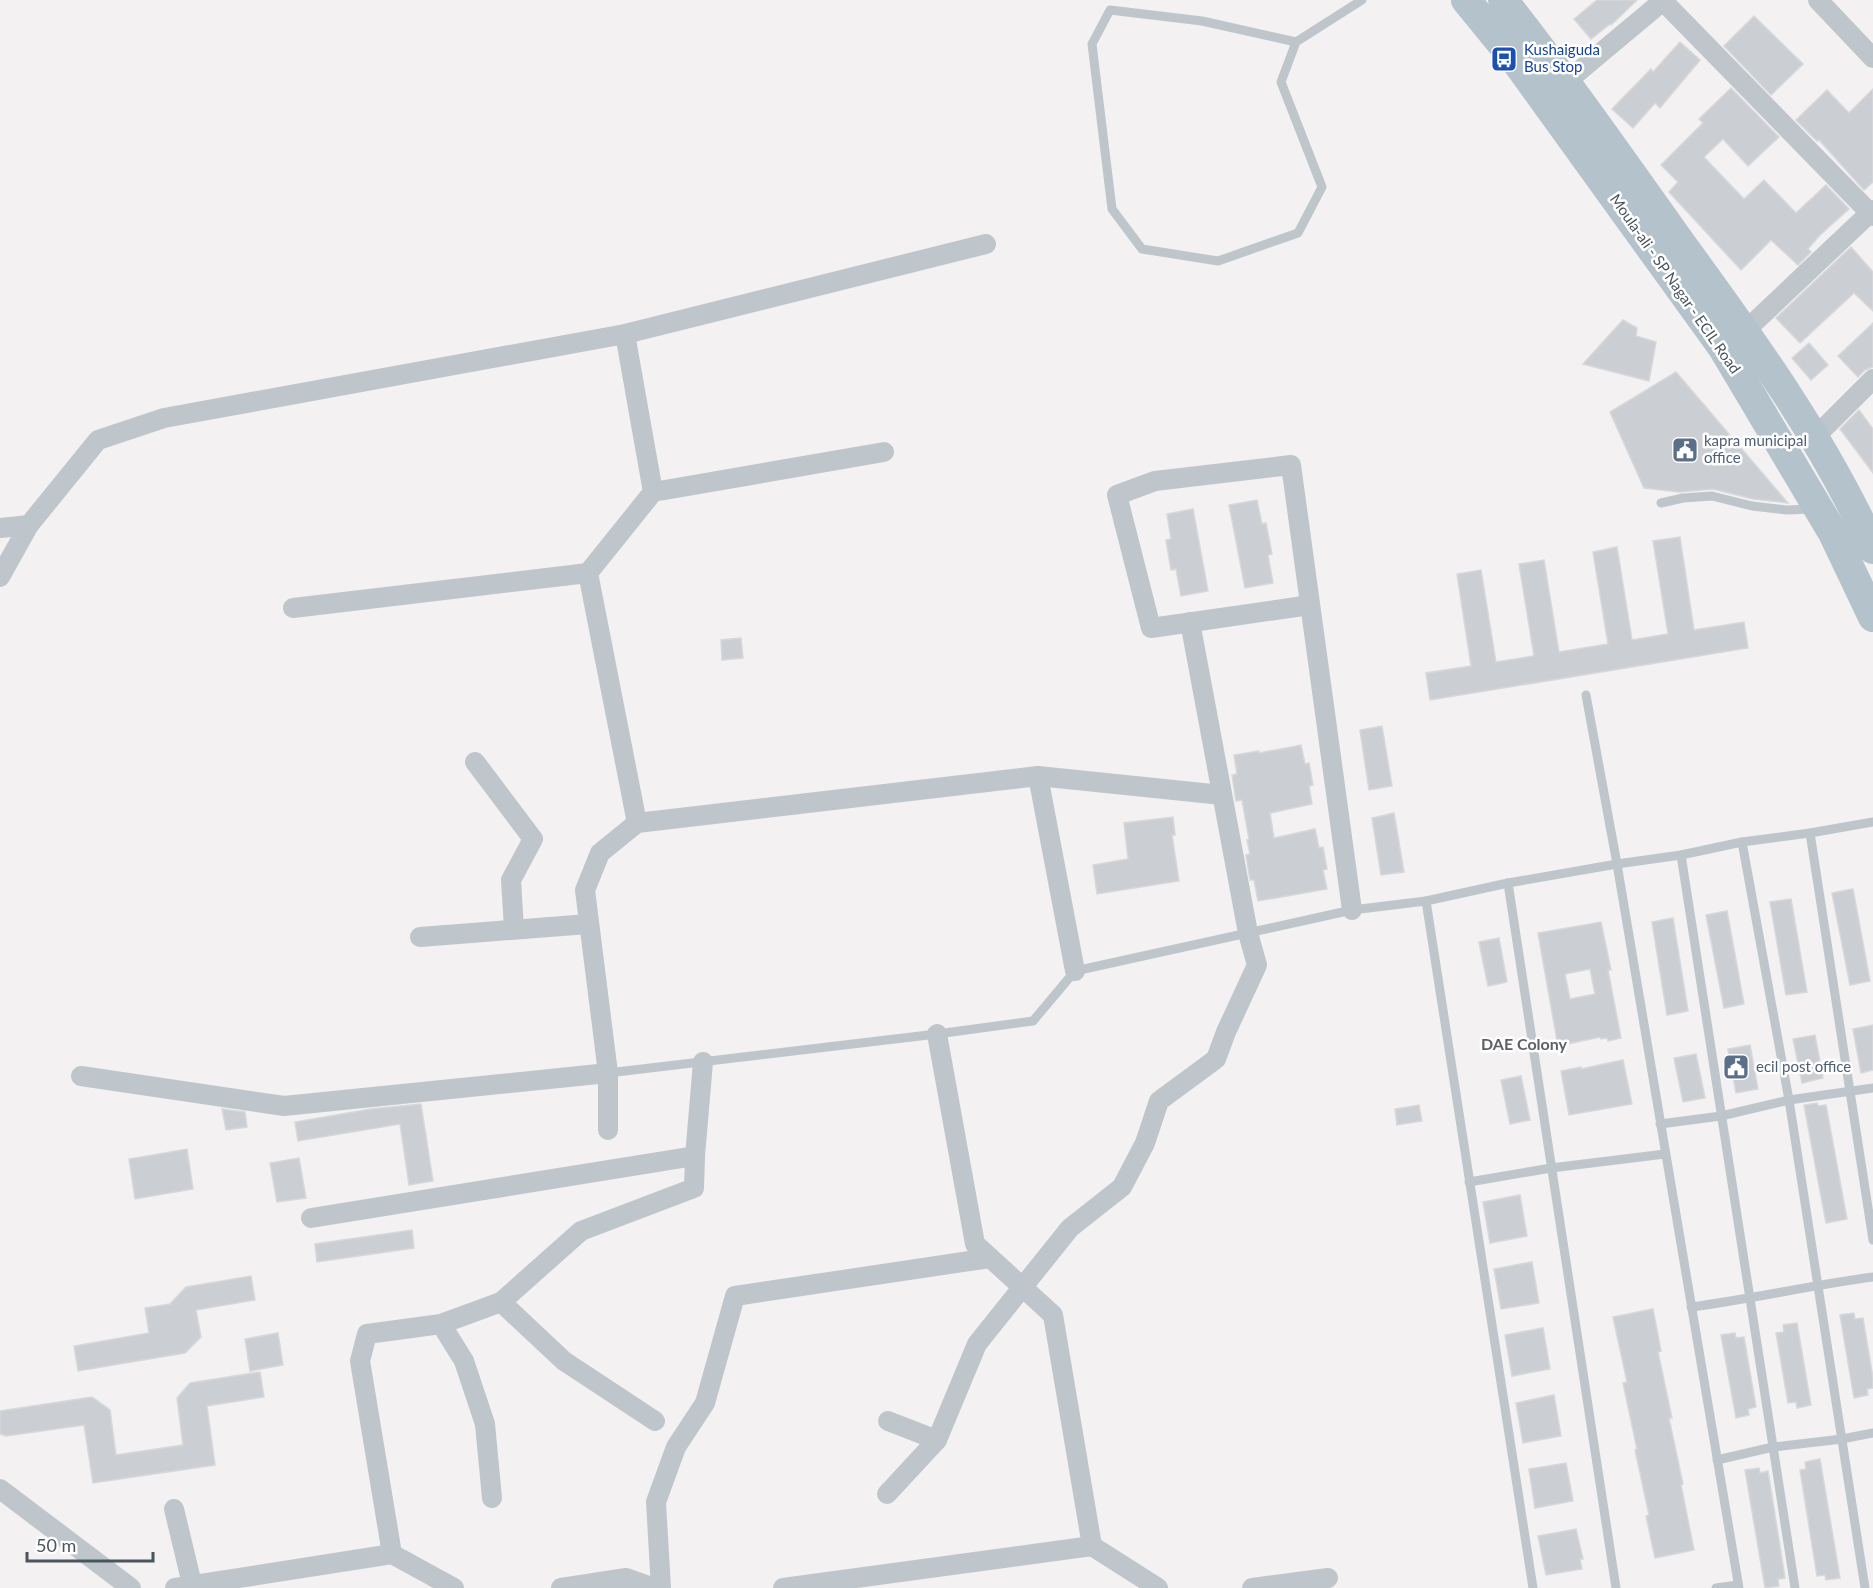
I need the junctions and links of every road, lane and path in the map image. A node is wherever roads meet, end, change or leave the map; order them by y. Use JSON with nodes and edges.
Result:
{"nodes":[{"id":1,"x":1362,"y":0,"type":"edge"},
{"id":2,"x":1466,"y":0,"type":"edge"},
{"id":3,"x":1503,"y":0,"type":"edge"},
{"id":4,"x":1663,"y":0,"type":"edge"},
{"id":5,"x":1818,"y":0,"type":"edge"},
{"id":6,"x":1296,"y":42,"type":"junction"},
{"id":7,"x":1871,"y":52,"type":"edge"},
{"id":8,"x":1566,"y":82,"type":"junction"},
{"id":9,"x":1872,"y":213,"type":"edge"},
{"id":10,"x":986,"y":244,"type":"dead end"},
{"id":11,"x":1744,"y":331,"type":"junction"},
{"id":12,"x":625,"y":334,"type":"junction"},
{"id":13,"x":1873,"y":379,"type":"edge"},
{"id":14,"x":1814,"y":438,"type":"junction"},
{"id":15,"x":884,"y":452,"type":"dead end"},
{"id":16,"x":652,"y":492,"type":"junction"},
{"id":17,"x":1661,"y":503,"type":"dead end"},
{"id":18,"x":1818,"y":509,"type":"junction"},
{"id":19,"x":29,"y":525,"type":"junction"},
{"id":20,"x":0,"y":528,"type":"edge"},
{"id":21,"x":1873,"y":549,"type":"edge"},
{"id":22,"x":588,"y":573,"type":"junction"},
{"id":23,"x":0,"y":577,"type":"edge"},
{"id":24,"x":1310,"y":605,"type":"junction"},
{"id":25,"x":293,"y":608,"type":"dead end"},
{"id":26,"x":1873,"y":617,"type":"edge"},
{"id":27,"x":1190,"y":622,"type":"junction"},
{"id":28,"x":1586,"y":695,"type":"dead end"},
{"id":29,"x":475,"y":762,"type":"dead end"},
{"id":30,"x":1038,"y":776,"type":"junction"},
{"id":31,"x":1222,"y":795,"type":"junction"},
{"id":32,"x":1872,"y":822,"type":"edge"},
{"id":33,"x":637,"y":823,"type":"junction"},
{"id":34,"x":1810,"y":833,"type":"junction"},
{"id":35,"x":1873,"y":833,"type":"edge"},
{"id":36,"x":1742,"y":842,"type":"junction"},
{"id":37,"x":1682,"y":855,"type":"junction"},
{"id":38,"x":1617,"y":864,"type":"junction"},
{"id":39,"x":1508,"y":883,"type":"junction"},
{"id":40,"x":1426,"y":901,"type":"junction"},
{"id":41,"x":1352,"y":910,"type":"junction"},
{"id":42,"x":588,"y":924,"type":"junction"},
{"id":43,"x":514,"y":929,"type":"junction"},
{"id":44,"x":1248,"y":933,"type":"junction"},
{"id":45,"x":420,"y":937,"type":"dead end"},
{"id":46,"x":1075,"y":971,"type":"junction"},
{"id":47,"x":937,"y":1034,"type":"junction"},
{"id":48,"x":703,"y":1062,"type":"junction"},
{"id":49,"x":608,"y":1073,"type":"junction"},
{"id":50,"x":81,"y":1076,"type":"dead end"},
{"id":51,"x":1873,"y":1088,"type":"edge"},
{"id":52,"x":1850,"y":1093,"type":"junction"},
{"id":53,"x":1789,"y":1100,"type":"junction"},
{"id":54,"x":1721,"y":1116,"type":"junction"},
{"id":55,"x":1660,"y":1124,"type":"junction"},
{"id":56,"x":608,"y":1130,"type":"dead end"},
{"id":57,"x":1665,"y":1154,"type":"junction"},
{"id":58,"x":695,"y":1156,"type":"junction"},
{"id":59,"x":1551,"y":1168,"type":"junction"},
{"id":60,"x":1469,"y":1182,"type":"junction"},
{"id":61,"x":310,"y":1218,"type":"dead end"},
{"id":62,"x":1873,"y":1240,"type":"edge"},
{"id":63,"x":990,"y":1258,"type":"junction"},
{"id":64,"x":1873,"y":1277,"type":"edge"},
{"id":65,"x":1817,"y":1284,"type":"junction"},
{"id":66,"x":1022,"y":1287,"type":"junction"},
{"id":67,"x":1750,"y":1299,"type":"junction"},
{"id":68,"x":501,"y":1302,"type":"junction"},
{"id":69,"x":1691,"y":1307,"type":"junction"},
{"id":70,"x":441,"y":1324,"type":"junction"},
{"id":71,"x":655,"y":1421,"type":"dead end"},
{"id":72,"x":888,"y":1421,"type":"dead end"},
{"id":73,"x":1873,"y":1433,"type":"edge"},
{"id":74,"x":1842,"y":1439,"type":"junction"},
{"id":75,"x":937,"y":1440,"type":"junction"},
{"id":76,"x":1773,"y":1447,"type":"junction"},
{"id":77,"x":1717,"y":1460,"type":"junction"},
{"id":78,"x":0,"y":1489,"type":"edge"},
{"id":79,"x":887,"y":1494,"type":"dead end"},
{"id":80,"x":492,"y":1498,"type":"dead end"},
{"id":81,"x":174,"y":1509,"type":"dead end"},
{"id":82,"x":1092,"y":1546,"type":"junction"},
{"id":83,"x":392,"y":1554,"type":"junction"},
{"id":84,"x":1328,"y":1578,"type":"dead end"},
{"id":85,"x":839,"y":1584,"type":"edge"},
{"id":86,"x":1738,"y":1586,"type":"edge"},
{"id":87,"x":187,"y":1587,"type":"edge"},
{"id":88,"x":130,"y":1588,"type":"edge"},
{"id":89,"x":454,"y":1588,"type":"edge"},
{"id":90,"x":561,"y":1588,"type":"edge"},
{"id":91,"x":654,"y":1588,"type":"edge"},
{"id":92,"x":662,"y":1588,"type":"edge"},
{"id":93,"x":783,"y":1588,"type":"edge"},
{"id":94,"x":1158,"y":1588,"type":"edge"},
{"id":95,"x":1252,"y":1588,"type":"edge"},
{"id":96,"x":1533,"y":1588,"type":"edge"},
{"id":97,"x":1617,"y":1588,"type":"edge"},
{"id":98,"x":1716,"y":1588,"type":"edge"},
{"id":99,"x":1795,"y":1588,"type":"edge"},
{"id":100,"x":1865,"y":1588,"type":"edge"}],
"edges":[{"from":1,"to":6,"type":"lane"},
{"from":2,"to":18,"type":"main road","name":"Moula-ali - SP Nagar - ECIL Road"},
{"from":3,"to":8,"type":"main road","name":"Moula-ali - SP Nagar - ECIL Road"},
{"from":4,"to":8,"type":"street"},
{"from":4,"to":9,"type":"street"},
{"from":5,"to":7,"type":"street"},
{"from":6,"to":6,"type":"lane"},
{"from":8,"to":11,"type":"main road","name":"Moula-ali - SP Nagar - ECIL Road"},
{"from":9,"to":11,"type":"street"},
{"from":10,"to":12,"type":"street"},
{"from":11,"to":14,"type":"main road","name":"Moula-ali - SP Nagar - ECIL Road"},
{"from":12,"to":16,"type":"street"},
{"from":12,"to":19,"type":"street"},
{"from":13,"to":14,"type":"street"},
{"from":14,"to":21,"type":"main road","name":"Moula-ali - SP Nagar - ECIL Road"},
{"from":15,"to":16,"type":"street"},
{"from":16,"to":22,"type":"street"},
{"from":17,"to":18,"type":"lane"},
{"from":18,"to":26,"type":"main road","name":"Moula-ali - SP Nagar - ECIL Road"},
{"from":19,"to":20,"type":"street"},
{"from":19,"to":23,"type":"street"},
{"from":22,"to":25,"type":"street"},
{"from":22,"to":33,"type":"street"},
{"from":24,"to":27,"type":"street"},
{"from":24,"to":27,"type":"street"},
{"from":24,"to":41,"type":"street"},
{"from":27,"to":31,"type":"street"},
{"from":28,"to":38,"type":"lane"},
{"from":29,"to":43,"type":"street"},
{"from":30,"to":31,"type":"street"},
{"from":30,"to":33,"type":"street"},
{"from":30,"to":46,"type":"street"},
{"from":31,"to":44,"type":"street"},
{"from":32,"to":34,"type":"lane"},
{"from":32,"to":35,"type":"lane"},
{"from":33,"to":42,"type":"street"},
{"from":34,"to":36,"type":"lane"},
{"from":34,"to":52,"type":"lane"},
{"from":36,"to":37,"type":"lane"},
{"from":36,"to":53,"type":"lane"},
{"from":37,"to":38,"type":"lane"},
{"from":37,"to":54,"type":"lane"},
{"from":38,"to":39,"type":"lane"},
{"from":38,"to":55,"type":"lane"},
{"from":39,"to":40,"type":"lane"},
{"from":39,"to":59,"type":"lane"},
{"from":40,"to":41,"type":"lane"},
{"from":40,"to":60,"type":"lane"},
{"from":41,"to":44,"type":"lane"},
{"from":42,"to":43,"type":"street"},
{"from":42,"to":49,"type":"street"},
{"from":43,"to":45,"type":"street"},
{"from":44,"to":46,"type":"lane"},
{"from":44,"to":66,"type":"street"},
{"from":46,"to":47,"type":"lane"},
{"from":47,"to":48,"type":"lane"},
{"from":47,"to":63,"type":"street"},
{"from":48,"to":49,"type":"lane"},
{"from":48,"to":58,"type":"street"},
{"from":49,"to":50,"type":"street"},
{"from":49,"to":56,"type":"street"},
{"from":51,"to":52,"type":"lane"},
{"from":52,"to":53,"type":"lane"},
{"from":52,"to":62,"type":"lane"},
{"from":53,"to":54,"type":"lane"},
{"from":53,"to":65,"type":"lane"},
{"from":54,"to":55,"type":"lane"},
{"from":54,"to":67,"type":"lane"},
{"from":55,"to":57,"type":"lane"},
{"from":57,"to":59,"type":"lane"},
{"from":57,"to":69,"type":"lane"},
{"from":58,"to":61,"type":"street"},
{"from":58,"to":68,"type":"street"},
{"from":59,"to":60,"type":"lane"},
{"from":59,"to":97,"type":"lane"},
{"from":60,"to":96,"type":"lane"},
{"from":63,"to":66,"type":"street"},
{"from":63,"to":92,"type":"street"},
{"from":64,"to":65,"type":"lane"},
{"from":65,"to":67,"type":"lane"},
{"from":65,"to":74,"type":"lane"},
{"from":66,"to":75,"type":"street"},
{"from":66,"to":82,"type":"street"},
{"from":67,"to":69,"type":"lane"},
{"from":67,"to":76,"type":"lane"},
{"from":68,"to":70,"type":"street"},
{"from":68,"to":71,"type":"street"},
{"from":69,"to":77,"type":"lane"},
{"from":70,"to":80,"type":"street"},
{"from":70,"to":83,"type":"street"},
{"from":72,"to":75,"type":"street"},
{"from":73,"to":74,"type":"lane"},
{"from":74,"to":76,"type":"lane"},
{"from":74,"to":100,"type":"lane"},
{"from":75,"to":79,"type":"street"},
{"from":76,"to":77,"type":"lane"},
{"from":76,"to":99,"type":"lane"},
{"from":77,"to":86,"type":"lane"},
{"from":78,"to":88,"type":"street"},
{"from":81,"to":87,"type":"street"},
{"from":82,"to":85,"type":"street"},
{"from":82,"to":94,"type":"street"},
{"from":83,"to":87,"type":"street"},
{"from":83,"to":89,"type":"street"},
{"from":84,"to":95,"type":"street"},
{"from":85,"to":93,"type":"street"},
{"from":86,"to":98,"type":"lane"},
{"from":90,"to":91,"type":"street"}]}
